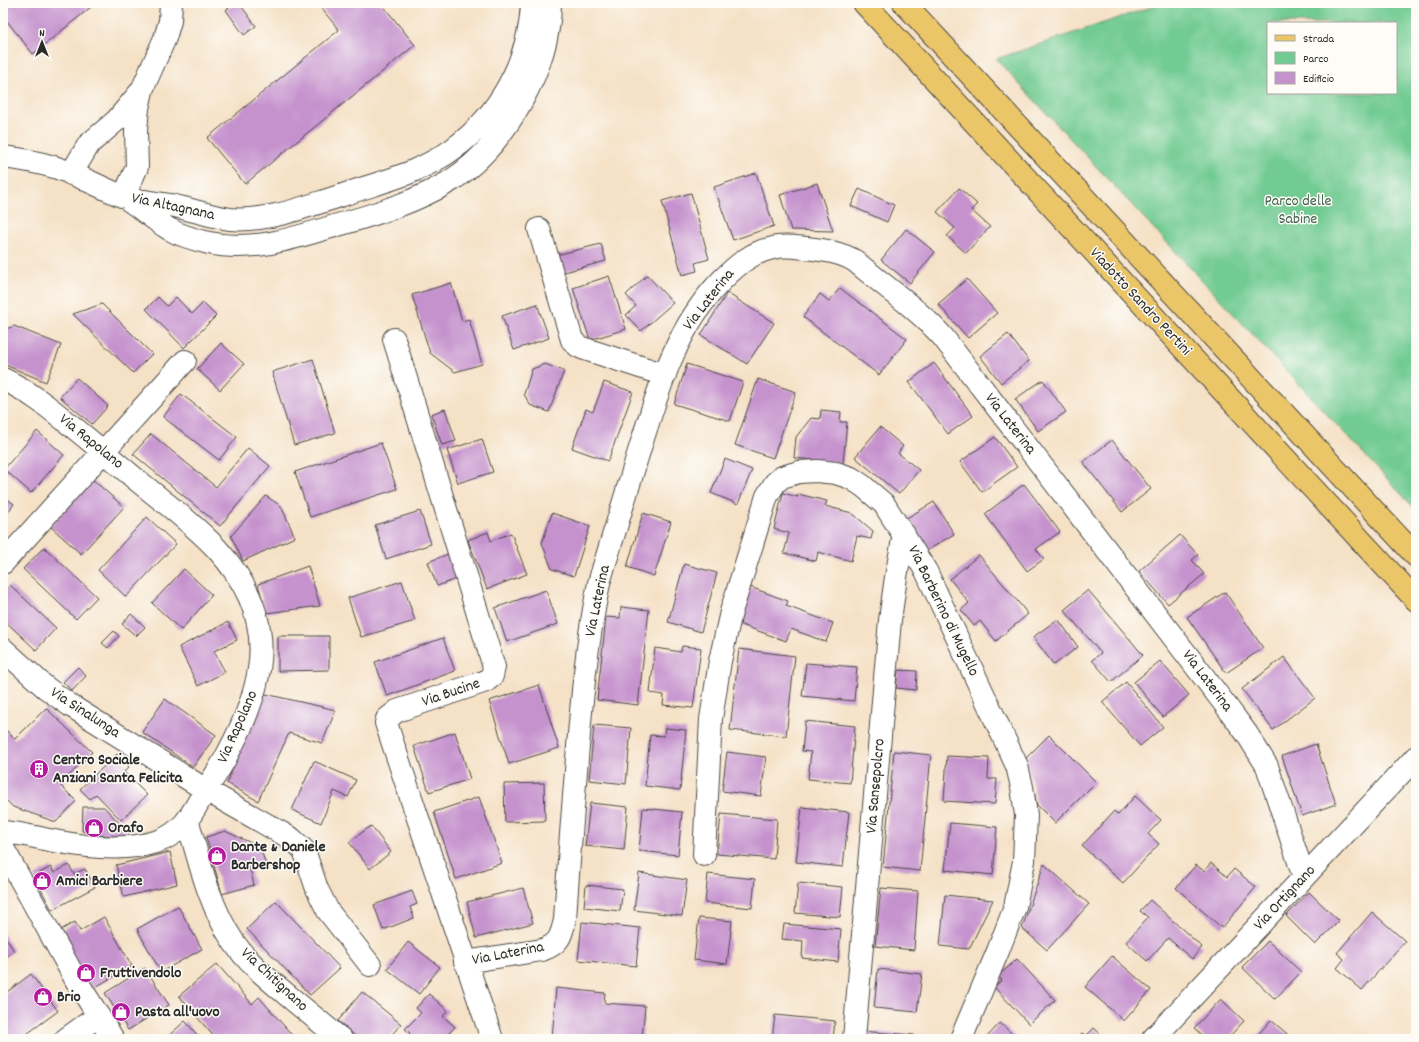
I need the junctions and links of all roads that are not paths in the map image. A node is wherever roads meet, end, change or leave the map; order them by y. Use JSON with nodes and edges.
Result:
{"nodes":[{"id":1,"x":171,"y":3,"type":"edge"},
{"id":2,"x":532,"y":3,"type":"edge"},
{"id":3,"x":550,"y":3,"type":"edge"},
{"id":4,"x":864,"y":3,"type":"edge"},
{"id":5,"x":904,"y":3,"type":"edge"},
{"id":6,"x":142,"y":90,"type":"junction"},
{"id":7,"x":3,"y":157,"type":"edge"},
{"id":8,"x":71,"y":174,"type":"junction"},
{"id":9,"x":124,"y":196,"type":"junction"},
{"id":10,"x":317,"y":203,"type":"junction"},
{"id":11,"x":283,"y":214,"type":"junction"},
{"id":12,"x":539,"y":229,"type":"dead end"},
{"id":13,"x":270,"y":240,"type":"junction"},
{"id":14,"x":394,"y":339,"type":"dead end"},
{"id":15,"x":185,"y":361,"type":"dead end"},
{"id":16,"x":664,"y":375,"type":"junction"},
{"id":17,"x":3,"y":379,"type":"edge"},
{"id":18,"x":104,"y":452,"type":"junction"},
{"id":19,"x":904,"y":534,"type":"junction"},
{"id":20,"x":1416,"y":556,"type":"edge"},
{"id":21,"x":3,"y":563,"type":"edge"},
{"id":22,"x":1383,"y":565,"type":"junction"},
{"id":23,"x":1416,"y":600,"type":"edge"},
{"id":24,"x":1416,"y":616,"type":"edge"},
{"id":25,"x":3,"y":648,"type":"edge"},
{"id":26,"x":1416,"y":757,"type":"edge"},
{"id":27,"x":206,"y":790,"type":"junction"},
{"id":28,"x":188,"y":822,"type":"junction"},
{"id":29,"x":3,"y":832,"type":"edge"},
{"id":30,"x":3,"y":848,"type":"edge"},
{"id":31,"x":704,"y":855,"type":"dead end"},
{"id":32,"x":1304,"y":877,"type":"junction"},
{"id":33,"x":465,"y":962,"type":"junction"},
{"id":34,"x":370,"y":965,"type":"dead end"},
{"id":35,"x":98,"y":1016,"type":"junction"},
{"id":36,"x":66,"y":1039,"type":"edge"},
{"id":37,"x":113,"y":1039,"type":"edge"},
{"id":38,"x":340,"y":1039,"type":"edge"},
{"id":39,"x":492,"y":1039,"type":"edge"},
{"id":40,"x":854,"y":1039,"type":"edge"},
{"id":41,"x":961,"y":1039,"type":"edge"},
{"id":42,"x":1153,"y":1039,"type":"edge"}],
"edges":[{"from":1,"to":6,"type":"street"},
{"from":2,"to":10,"type":"street","name":"Via Altagnana"},
{"from":3,"to":13,"type":"street","name":"Via Altagnana"},
{"from":4,"to":22,"type":"main road","name":"Viadotto Sandro Pertini"},
{"from":5,"to":20,"type":"main road","name":"Viadotto Sandro Pertini"},
{"from":6,"to":8,"type":"street"},
{"from":6,"to":9,"type":"street"},
{"from":7,"to":8,"type":"street"},
{"from":8,"to":9,"type":"street"},
{"from":9,"to":11,"type":"street","name":"Via Altagnana"},
{"from":9,"to":13,"type":"street","name":"Via Altagnana"},
{"from":10,"to":11,"type":"street","name":"Via Altagnana"},
{"from":10,"to":13,"type":"street"},
{"from":11,"to":13,"type":"street"},
{"from":12,"to":16,"type":"street"},
{"from":14,"to":33,"type":"street","name":"Via Bucine"},
{"from":15,"to":18,"type":"street"},
{"from":16,"to":32,"type":"street","name":"Via Laterina"},
{"from":16,"to":33,"type":"street","name":"Via Laterina"},
{"from":17,"to":18,"type":"street","name":"Via Rapolano"},
{"from":18,"to":21,"type":"street"},
{"from":18,"to":27,"type":"street","name":"Via Rapolano"},
{"from":19,"to":31,"type":"street","name":"Via Barberino di Mugello"},
{"from":19,"to":40,"type":"street","name":"Via Sansepolcro"},
{"from":19,"to":41,"type":"street","name":"Via Barberino di Mugello"},
{"from":22,"to":23,"type":"main road","name":"Viadotto Sandro Pertini"},
{"from":22,"to":24,"type":"main road"},
{"from":25,"to":27,"type":"street","name":"Via Sinalunga"},
{"from":26,"to":32,"type":"street","name":"Via Ortignano"},
{"from":27,"to":28,"type":"street","name":"Via Rapolano"},
{"from":27,"to":34,"type":"street","name":"Via Sinalunga"},
{"from":28,"to":29,"type":"street","name":"Via Rapolano"},
{"from":28,"to":38,"type":"street","name":"Via Chitignano"},
{"from":30,"to":35,"type":"street"},
{"from":32,"to":42,"type":"street","name":"Via Ortignano"},
{"from":33,"to":39,"type":"street","name":"Via Laterina"},
{"from":35,"to":36,"type":"street"},
{"from":35,"to":37,"type":"street"}]}
